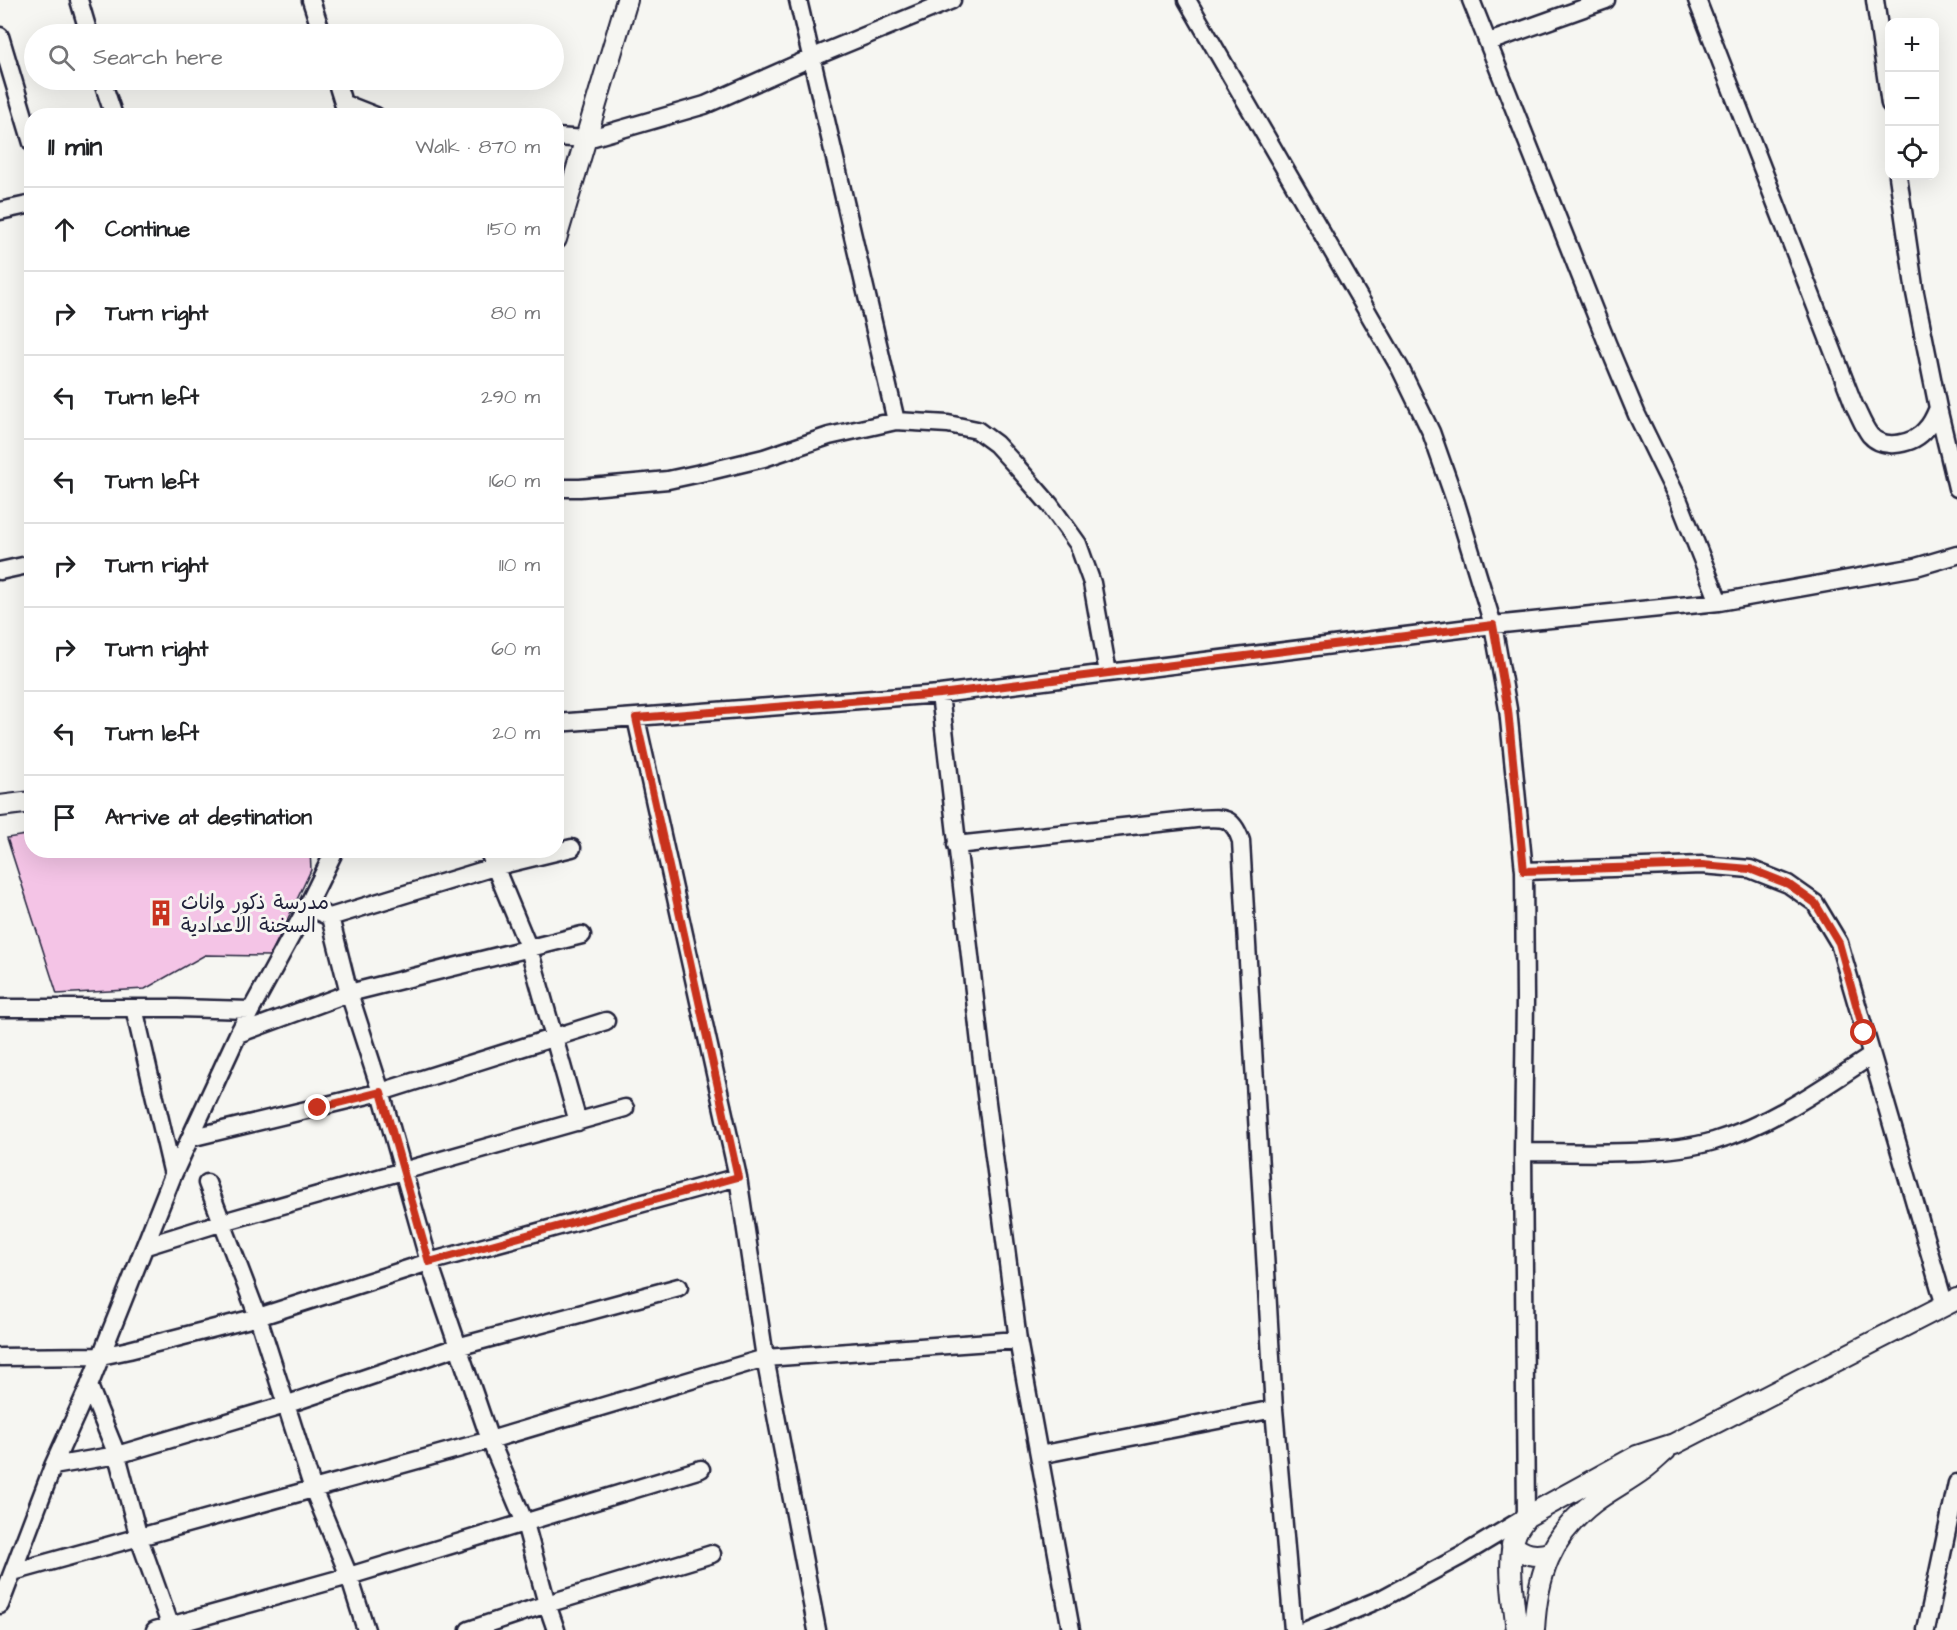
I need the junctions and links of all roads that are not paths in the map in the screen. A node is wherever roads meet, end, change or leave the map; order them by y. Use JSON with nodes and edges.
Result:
{"nodes":[{"id":1,"x":79,"y":0,"type":"edge"},
{"id":2,"x":311,"y":0,"type":"edge"},
{"id":3,"x":627,"y":0,"type":"edge"},
{"id":4,"x":798,"y":0,"type":"edge"},
{"id":5,"x":952,"y":0,"type":"edge"},
{"id":6,"x":1187,"y":0,"type":"edge"},
{"id":7,"x":1471,"y":0,"type":"edge"},
{"id":8,"x":1606,"y":0,"type":"edge"},
{"id":9,"x":1697,"y":0,"type":"edge"},
{"id":10,"x":1875,"y":0,"type":"edge"},
{"id":11,"x":86,"y":24,"type":"edge"},
{"id":12,"x":319,"y":24,"type":"edge"},
{"id":13,"x":0,"y":36,"type":"edge"},
{"id":14,"x":1489,"y":42,"type":"junction"},
{"id":15,"x":811,"y":58,"type":"junction"},
{"id":16,"x":1885,"y":72,"type":"edge"},
{"id":17,"x":105,"y":90,"type":"edge"},
{"id":18,"x":339,"y":90,"type":"edge"},
{"id":19,"x":111,"y":108,"type":"edge"},
{"id":20,"x":345,"y":108,"type":"edge"},
{"id":21,"x":24,"y":116,"type":"edge"},
{"id":22,"x":564,"y":138,"type":"edge"},
{"id":23,"x":587,"y":139,"type":"junction"},
{"id":24,"x":1899,"y":180,"type":"edge"},
{"id":25,"x":24,"y":206,"type":"edge"},
{"id":26,"x":0,"y":211,"type":"edge"},
{"id":27,"x":564,"y":213,"type":"edge"},
{"id":28,"x":1938,"y":408,"type":"junction"},
{"id":29,"x":896,"y":421,"type":"junction"},
{"id":30,"x":564,"y":488,"type":"edge"},
{"id":31,"x":1957,"y":488,"type":"edge"},
{"id":32,"x":1957,"y":555,"type":"edge"},
{"id":33,"x":24,"y":566,"type":"edge"},
{"id":34,"x":0,"y":571,"type":"edge"},
{"id":35,"x":1719,"y":602,"type":"junction"},
{"id":36,"x":1493,"y":625,"type":"junction"},
{"id":37,"x":1108,"y":674,"type":"junction"},
{"id":38,"x":940,"y":694,"type":"junction"},
{"id":39,"x":636,"y":718,"type":"junction"},
{"id":40,"x":564,"y":722,"type":"edge"},
{"id":41,"x":24,"y":803,"type":"edge"},
{"id":42,"x":0,"y":806,"type":"edge"},
{"id":43,"x":956,"y":845,"type":"junction"},
{"id":44,"x":572,"y":848,"type":"dead end"},
{"id":45,"x":564,"y":850,"type":"edge"},
{"id":46,"x":330,"y":858,"type":"edge"},
{"id":47,"x":491,"y":858,"type":"edge"},
{"id":48,"x":531,"y":858,"type":"edge"},
{"id":49,"x":494,"y":867,"type":"junction"},
{"id":50,"x":1524,"y":871,"type":"junction"},
{"id":51,"x":307,"y":907,"type":"junction"},
{"id":52,"x":330,"y":917,"type":"junction"},
{"id":53,"x":582,"y":935,"type":"dead end"},
{"id":54,"x":529,"y":949,"type":"junction"},
{"id":55,"x":349,"y":993,"type":"junction"},
{"id":56,"x":0,"y":1008,"type":"edge"},
{"id":57,"x":134,"y":1008,"type":"junction"},
{"id":58,"x":250,"y":1010,"type":"junction"},
{"id":59,"x":606,"y":1021,"type":"dead end"},
{"id":60,"x":238,"y":1034,"type":"junction"},
{"id":61,"x":554,"y":1037,"type":"junction"},
{"id":62,"x":1870,"y":1056,"type":"junction"},
{"id":63,"x":381,"y":1092,"type":"junction"},
{"id":64,"x":625,"y":1108,"type":"dead end"},
{"id":65,"x":578,"y":1122,"type":"junction"},
{"id":66,"x":190,"y":1138,"type":"junction"},
{"id":67,"x":1523,"y":1152,"type":"junction"},
{"id":68,"x":403,"y":1172,"type":"junction"},
{"id":69,"x":173,"y":1175,"type":"junction"},
{"id":70,"x":738,"y":1177,"type":"junction"},
{"id":71,"x":207,"y":1183,"type":"dead end"},
{"id":72,"x":223,"y":1222,"type":"junction"},
{"id":73,"x":146,"y":1246,"type":"junction"},
{"id":74,"x":429,"y":1262,"type":"junction"},
{"id":75,"x":679,"y":1287,"type":"dead end"},
{"id":76,"x":1951,"y":1302,"type":"edge"},
{"id":77,"x":258,"y":1317,"type":"junction"},
{"id":78,"x":1018,"y":1340,"type":"junction"},
{"id":79,"x":457,"y":1347,"type":"junction"},
{"id":80,"x":100,"y":1356,"type":"junction"},
{"id":81,"x":0,"y":1357,"type":"edge"},
{"id":82,"x":765,"y":1358,"type":"junction"},
{"id":83,"x":89,"y":1386,"type":"junction"},
{"id":84,"x":285,"y":1405,"type":"junction"},
{"id":85,"x":1274,"y":1409,"type":"junction"},
{"id":86,"x":490,"y":1440,"type":"junction"},
{"id":87,"x":1674,"y":1444,"type":"junction"},
{"id":88,"x":117,"y":1455,"type":"junction"},
{"id":89,"x":1039,"y":1455,"type":"junction"},
{"id":90,"x":53,"y":1466,"type":"junction"},
{"id":91,"x":700,"y":1469,"type":"dead end"},
{"id":92,"x":1957,"y":1483,"type":"edge"},
{"id":93,"x":313,"y":1489,"type":"junction"},
{"id":94,"x":1526,"y":1517,"type":"junction"},
{"id":95,"x":525,"y":1523,"type":"junction"},
{"id":96,"x":139,"y":1538,"type":"junction"},
{"id":97,"x":1512,"y":1545,"type":"junction"},
{"id":98,"x":1554,"y":1546,"type":"junction"},
{"id":99,"x":712,"y":1554,"type":"dead end"},
{"id":100,"x":14,"y":1572,"type":"junction"},
{"id":101,"x":350,"y":1576,"type":"junction"},
{"id":102,"x":547,"y":1604,"type":"junction"},
{"id":103,"x":0,"y":1605,"type":"edge"},
{"id":104,"x":166,"y":1628,"type":"edge"},
{"id":105,"x":366,"y":1630,"type":"edge"},
{"id":106,"x":469,"y":1630,"type":"edge"},
{"id":107,"x":556,"y":1630,"type":"edge"},
{"id":108,"x":817,"y":1630,"type":"edge"},
{"id":109,"x":1071,"y":1630,"type":"edge"},
{"id":110,"x":1293,"y":1630,"type":"edge"},
{"id":111,"x":1307,"y":1630,"type":"edge"},
{"id":112,"x":1517,"y":1630,"type":"edge"},
{"id":113,"x":1534,"y":1630,"type":"edge"},
{"id":114,"x":1926,"y":1630,"type":"edge"}],
"edges":[{"from":1,"to":11,"type":"street"},
{"from":2,"to":12,"type":"street"},
{"from":3,"to":23,"type":"street"},
{"from":4,"to":15,"type":"street"},
{"from":5,"to":15,"type":"street"},
{"from":6,"to":36,"type":"street"},
{"from":7,"to":14,"type":"street"},
{"from":8,"to":14,"type":"street"},
{"from":9,"to":28,"type":"street"},
{"from":10,"to":16,"type":"street"},
{"from":13,"to":21,"type":"street"},
{"from":14,"to":35,"type":"street"},
{"from":15,"to":23,"type":"street"},
{"from":15,"to":29,"type":"street"},
{"from":17,"to":19,"type":"street"},
{"from":18,"to":20,"type":"street"},
{"from":22,"to":23,"type":"street"},
{"from":23,"to":27,"type":"street"},
{"from":24,"to":28,"type":"street"},
{"from":25,"to":26,"type":"street"},
{"from":28,"to":31,"type":"street"},
{"from":29,"to":30,"type":"street"},
{"from":29,"to":37,"type":"street"},
{"from":32,"to":35,"type":"street"},
{"from":33,"to":34,"type":"street"},
{"from":35,"to":36,"type":"street"},
{"from":36,"to":37,"type":"street"},
{"from":36,"to":50,"type":"street"},
{"from":37,"to":38,"type":"street"},
{"from":38,"to":39,"type":"street"},
{"from":38,"to":43,"type":"street"},
{"from":39,"to":40,"type":"street"},
{"from":39,"to":70,"type":"street"},
{"from":41,"to":42,"type":"street"},
{"from":43,"to":78,"type":"street"},
{"from":43,"to":85,"type":"street"},
{"from":44,"to":45,"type":"street"},
{"from":46,"to":51,"type":"street"},
{"from":47,"to":49,"type":"street"},
{"from":48,"to":49,"type":"street"},
{"from":49,"to":52,"type":"street"},
{"from":49,"to":54,"type":"street"},
{"from":50,"to":62,"type":"street"},
{"from":50,"to":67,"type":"street"},
{"from":51,"to":52,"type":"street"},
{"from":51,"to":58,"type":"street"},
{"from":52,"to":55,"type":"street"},
{"from":53,"to":54,"type":"street"},
{"from":54,"to":55,"type":"street"},
{"from":54,"to":61,"type":"street"},
{"from":55,"to":60,"type":"street"},
{"from":55,"to":63,"type":"street"},
{"from":56,"to":57,"type":"street"},
{"from":57,"to":58,"type":"street"},
{"from":57,"to":69,"type":"street"},
{"from":58,"to":60,"type":"street"},
{"from":59,"to":61,"type":"street"},
{"from":60,"to":66,"type":"street"},
{"from":61,"to":63,"type":"street"},
{"from":61,"to":65,"type":"street"},
{"from":62,"to":67,"type":"street"},
{"from":62,"to":76,"type":"street"},
{"from":63,"to":66,"type":"street"},
{"from":63,"to":68,"type":"street"},
{"from":64,"to":65,"type":"street"},
{"from":65,"to":68,"type":"street"},
{"from":66,"to":69,"type":"street"},
{"from":67,"to":94,"type":"street"},
{"from":68,"to":72,"type":"street"},
{"from":68,"to":74,"type":"street"},
{"from":69,"to":73,"type":"street"},
{"from":70,"to":74,"type":"street"},
{"from":70,"to":82,"type":"street"},
{"from":71,"to":72,"type":"street"},
{"from":72,"to":73,"type":"street"},
{"from":72,"to":77,"type":"street"},
{"from":73,"to":80,"type":"street"},
{"from":74,"to":77,"type":"street"},
{"from":74,"to":79,"type":"street"},
{"from":75,"to":79,"type":"street"},
{"from":76,"to":87,"type":"street"},
{"from":77,"to":80,"type":"street"},
{"from":77,"to":84,"type":"street"},
{"from":78,"to":82,"type":"street"},
{"from":78,"to":89,"type":"street"},
{"from":79,"to":84,"type":"street"},
{"from":79,"to":86,"type":"street"},
{"from":80,"to":81,"type":"street"},
{"from":80,"to":83,"type":"street"},
{"from":82,"to":86,"type":"street"},
{"from":82,"to":108,"type":"street"},
{"from":83,"to":88,"type":"street"},
{"from":83,"to":90,"type":"street"},
{"from":84,"to":88,"type":"street"},
{"from":84,"to":93,"type":"street"},
{"from":85,"to":89,"type":"street"},
{"from":85,"to":110,"type":"street"},
{"from":86,"to":93,"type":"street"},
{"from":86,"to":95,"type":"street"},
{"from":87,"to":94,"type":"street"},
{"from":87,"to":98,"type":"street"},
{"from":88,"to":90,"type":"street"},
{"from":88,"to":96,"type":"street"},
{"from":89,"to":109,"type":"street"},
{"from":90,"to":100,"type":"street"},
{"from":91,"to":95,"type":"street"},
{"from":92,"to":114,"type":"street"},
{"from":93,"to":96,"type":"street"},
{"from":93,"to":101,"type":"street"},
{"from":94,"to":97,"type":"street"},
{"from":94,"to":98,"type":"street"},
{"from":94,"to":111,"type":"street"},
{"from":95,"to":101,"type":"street"},
{"from":95,"to":102,"type":"street"},
{"from":96,"to":100,"type":"street"},
{"from":96,"to":104,"type":"street"},
{"from":97,"to":98,"type":"street"},
{"from":97,"to":112,"type":"street"},
{"from":98,"to":113,"type":"street"},
{"from":99,"to":102,"type":"street"},
{"from":100,"to":103,"type":"street"},
{"from":101,"to":104,"type":"street"},
{"from":101,"to":105,"type":"street"},
{"from":102,"to":106,"type":"street"},
{"from":102,"to":107,"type":"street"}]}
